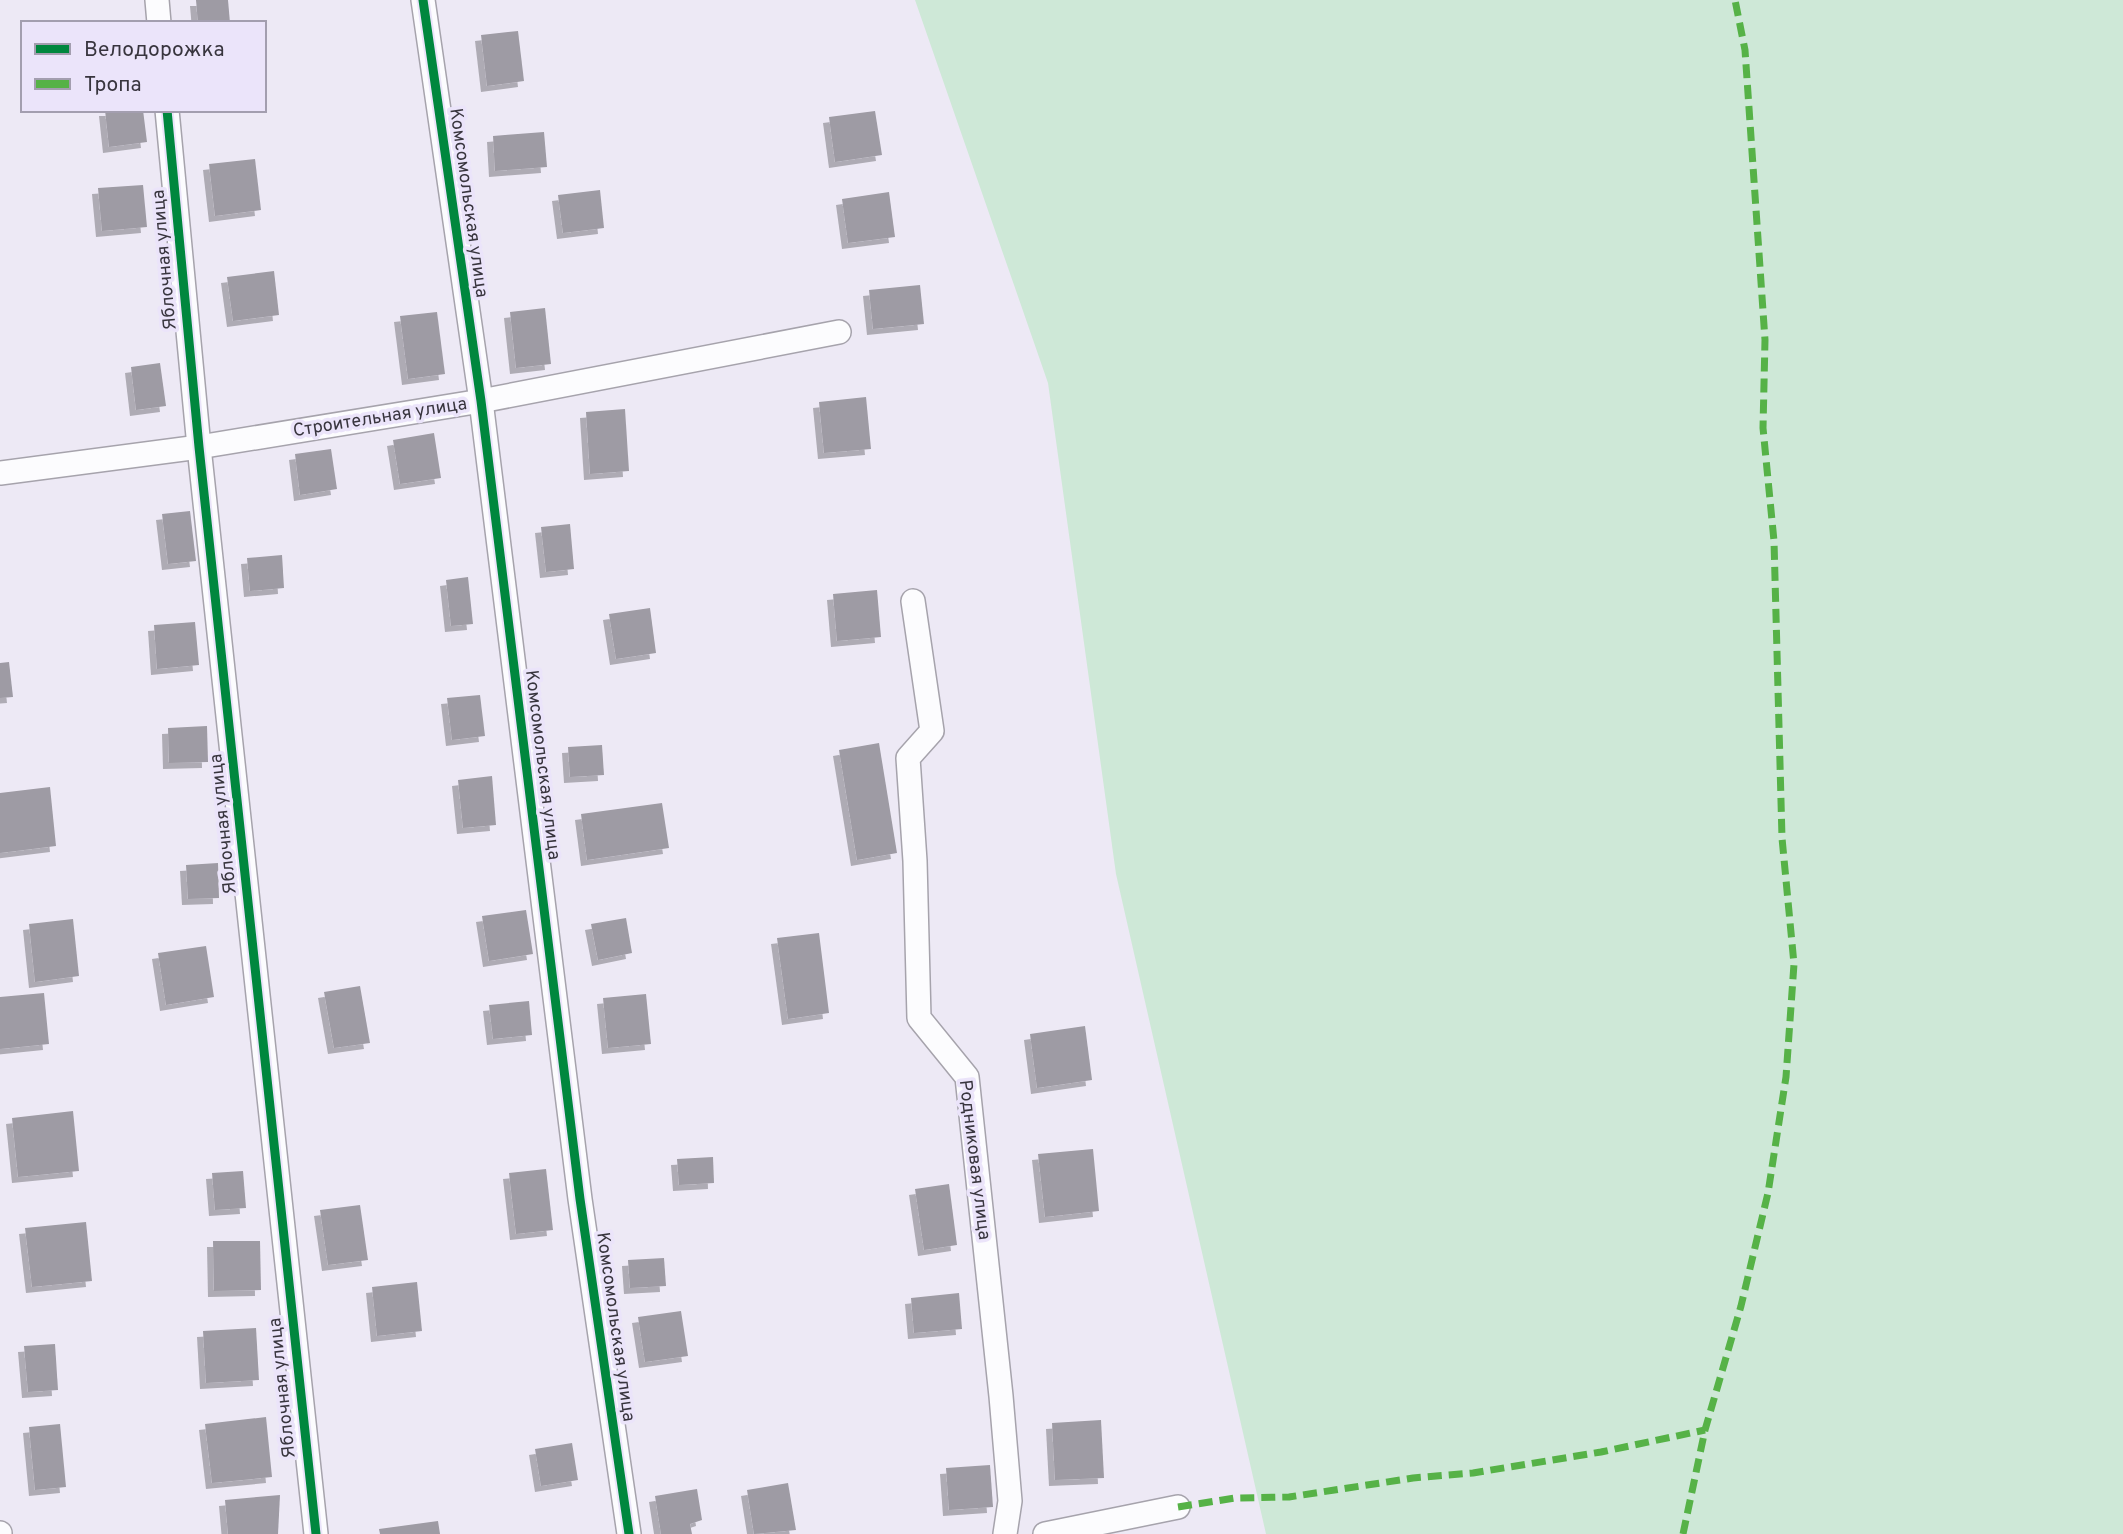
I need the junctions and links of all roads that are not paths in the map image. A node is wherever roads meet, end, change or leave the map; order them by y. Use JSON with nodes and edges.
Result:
{"nodes":[{"id":1,"x":157,"y":0,"type":"edge"},
{"id":2,"x":423,"y":0,"type":"edge"},
{"id":3,"x":159,"y":21,"type":"edge"},
{"id":4,"x":167,"y":112,"type":"edge"},
{"id":5,"x":839,"y":331,"type":"dead end"},
{"id":6,"x":481,"y":401,"type":"junction"},
{"id":7,"x":199,"y":447,"type":"junction"},
{"id":8,"x":0,"y":473,"type":"edge"},
{"id":9,"x":913,"y":601,"type":"dead end"},
{"id":10,"x":1178,"y":1507,"type":"dead end"},
{"id":11,"x":316,"y":1534,"type":"edge"},
{"id":12,"x":629,"y":1534,"type":"edge"},
{"id":13,"x":1005,"y":1534,"type":"edge"},
{"id":14,"x":1045,"y":1534,"type":"edge"}],
"edges":[{"from":1,"to":3,"type":"street"},
{"from":2,"to":6,"type":"street","name":"Комсомольская улица"},
{"from":4,"to":7,"type":"street","name":"Яблочная улица"},
{"from":5,"to":6,"type":"street","name":"Строительная улица"},
{"from":6,"to":7,"type":"street","name":"Строительная улица"},
{"from":6,"to":12,"type":"street","name":"Комсомольская улица"},
{"from":7,"to":8,"type":"street","name":"Строительная улица"},
{"from":7,"to":11,"type":"street","name":"Яблочная улица"},
{"from":9,"to":13,"type":"street","name":"Родниковая улица"},
{"from":10,"to":14,"type":"street"}]}
